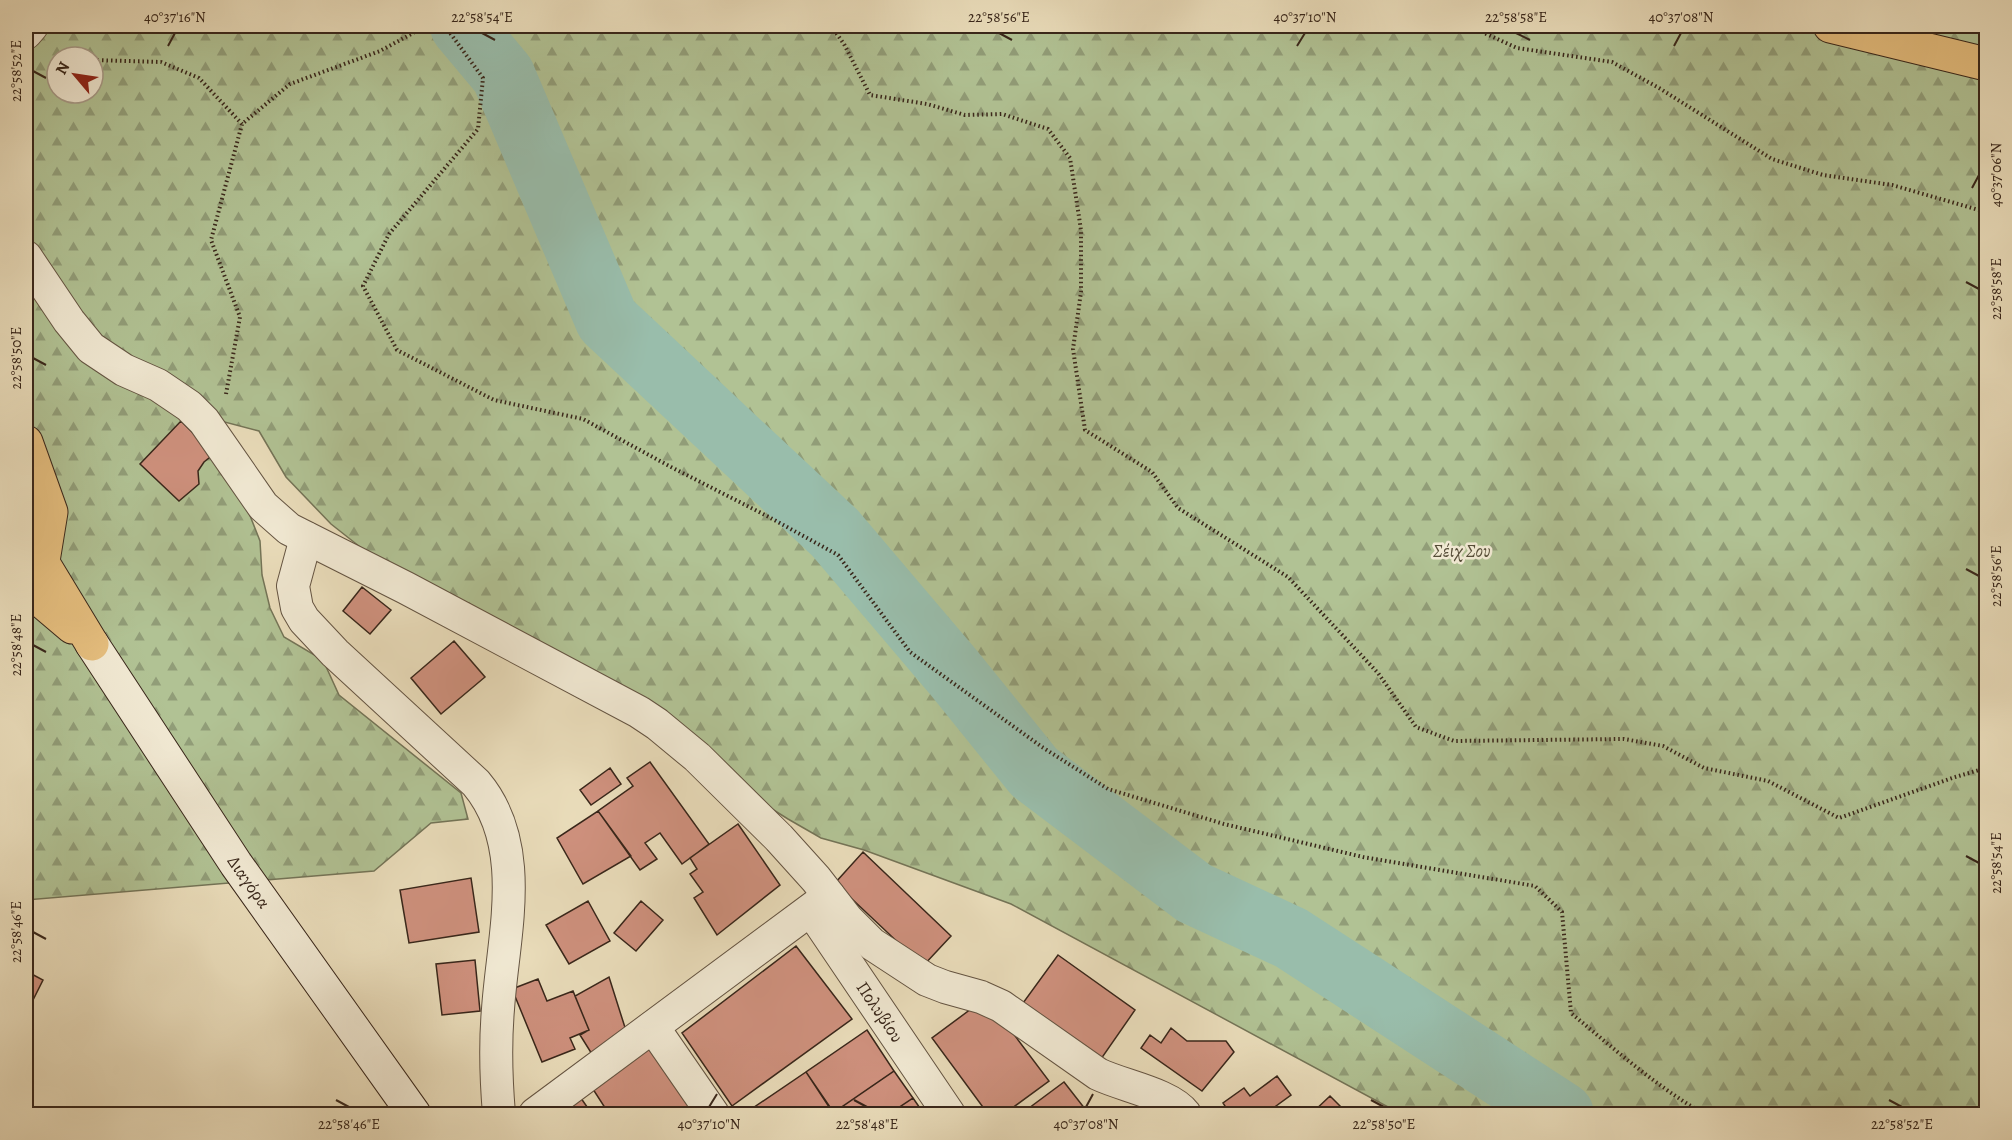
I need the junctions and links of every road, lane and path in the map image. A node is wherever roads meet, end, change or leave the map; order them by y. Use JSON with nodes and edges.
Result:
{"nodes":[{"id":1,"x":32,"y":26,"type":"edge"},
{"id":2,"x":426,"y":26,"type":"edge"},
{"id":3,"x":445,"y":26,"type":"edge"},
{"id":4,"x":570,"y":26,"type":"edge"},
{"id":5,"x":576,"y":26,"type":"edge"},
{"id":6,"x":831,"y":26,"type":"edge"},
{"id":7,"x":1468,"y":26,"type":"edge"},
{"id":8,"x":1830,"y":26,"type":"edge"},
{"id":9,"x":26,"y":33,"type":"edge"},
{"id":10,"x":105,"y":60,"type":"edge"},
{"id":11,"x":1986,"y":64,"type":"edge"},
{"id":12,"x":242,"y":124,"type":"junction"},
{"id":13,"x":1986,"y":212,"type":"edge"},
{"id":14,"x":26,"y":257,"type":"edge"},
{"id":15,"x":26,"y":442,"type":"edge"},
{"id":16,"x":219,"y":442,"type":"junction"},
{"id":17,"x":306,"y":538,"type":"junction"},
{"id":18,"x":31,"y":561,"type":"edge"},
{"id":19,"x":92,"y":645,"type":"joint"},
{"id":20,"x":1986,"y":768,"type":"edge"},
{"id":21,"x":820,"y":903,"type":"junction"},
{"id":22,"x":654,"y":1028,"type":"junction"},
{"id":23,"x":1167,"y":1110,"type":"edge"},
{"id":24,"x":414,"y":1114,"type":"edge"},
{"id":25,"x":499,"y":1114,"type":"edge"},
{"id":26,"x":535,"y":1114,"type":"edge"},
{"id":27,"x":713,"y":1114,"type":"edge"},
{"id":28,"x":949,"y":1114,"type":"edge"},
{"id":29,"x":1704,"y":1114,"type":"edge"}],
"edges":[{"from":1,"to":9,"type":"street"},
{"from":2,"to":12,"type":"path"},
{"from":3,"to":29,"type":"path"},
{"from":4,"to":5,"type":"path"},
{"from":6,"to":20,"type":"path"},
{"from":7,"to":13,"type":"path"},
{"from":8,"to":11,"type":"highway"},
{"from":10,"to":12,"type":"path"},
{"from":12,"to":16,"type":"path"},
{"from":14,"to":16,"type":"street"},
{"from":15,"to":18,"type":"highway"},
{"from":16,"to":17,"type":"street"},
{"from":17,"to":21,"type":"street"},
{"from":17,"to":25,"type":"street"},
{"from":18,"to":19,"type":"highway"},
{"from":19,"to":24,"type":"main road","name":"Διαγόρα"},
{"from":21,"to":22,"type":"street"},
{"from":21,"to":23,"type":"street"},
{"from":21,"to":28,"type":"street","name":"Πολυβίου"},
{"from":22,"to":26,"type":"street"},
{"from":22,"to":27,"type":"street"}]}
